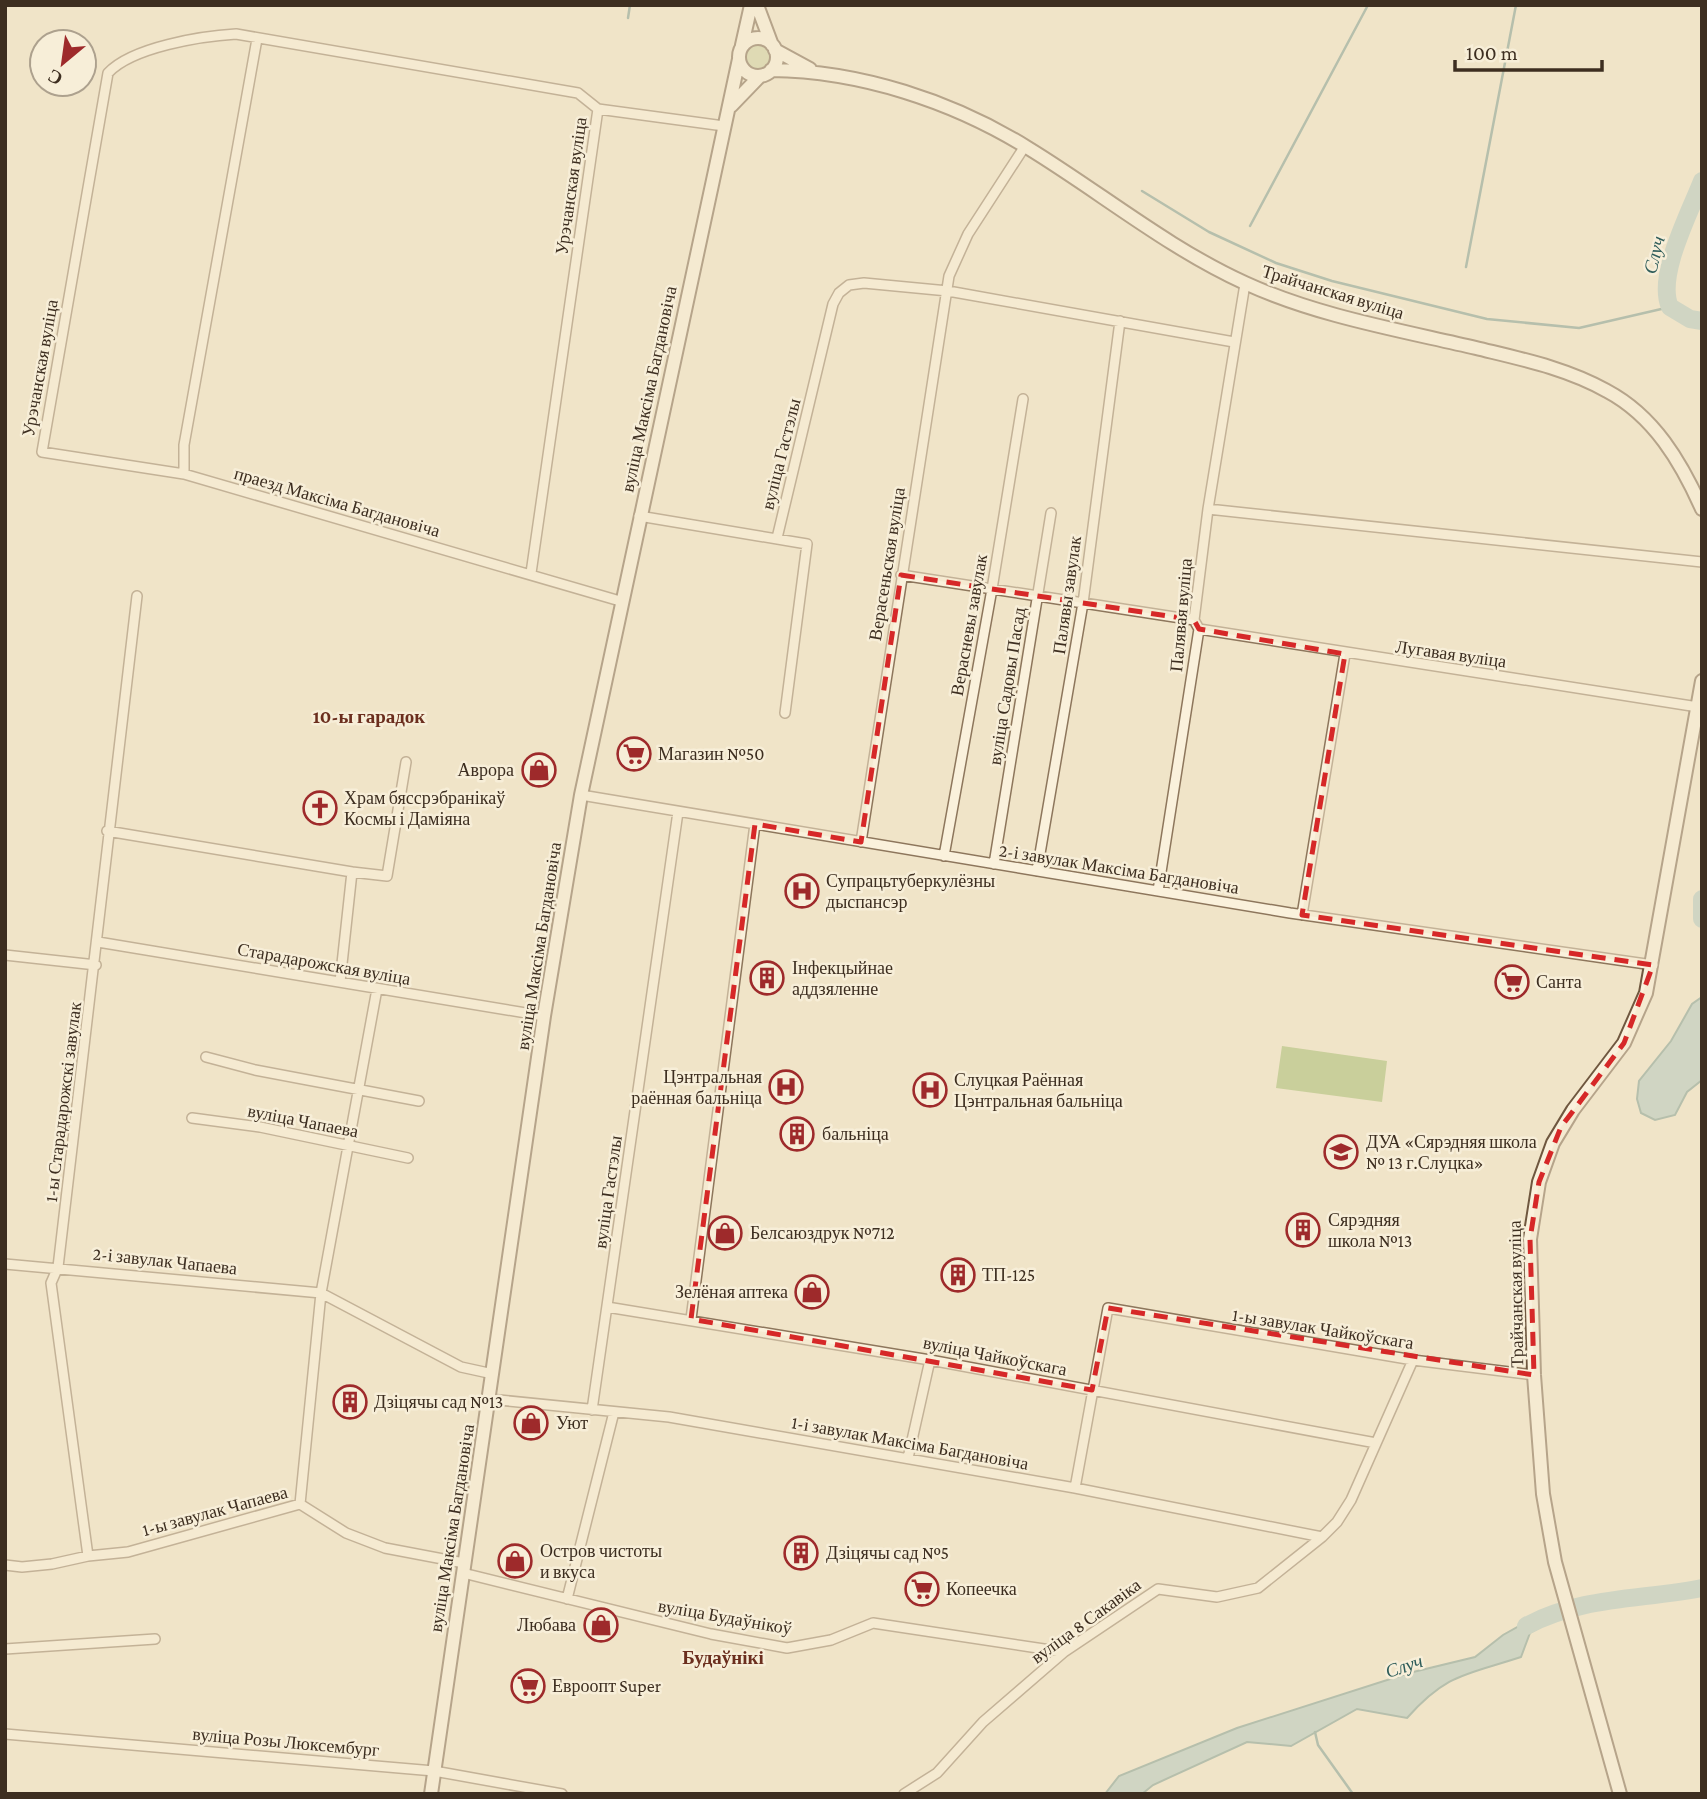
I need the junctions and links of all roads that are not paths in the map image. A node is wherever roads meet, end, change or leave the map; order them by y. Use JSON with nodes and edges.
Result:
{"nodes":[{"id":1,"x":751,"y":5,"type":"edge"},
{"id":2,"x":757,"y":5,"type":"edge"},
{"id":3,"x":257,"y":39,"type":"junction"},
{"id":4,"x":743,"y":46,"type":"junction"},
{"id":5,"x":774,"y":48,"type":"junction"},
{"id":6,"x":739,"y":59,"type":"junction"},
{"id":7,"x":814,"y":71,"type":"junction"},
{"id":8,"x":766,"y":73,"type":"junction"},
{"id":9,"x":598,"y":109,"type":"junction"},
{"id":10,"x":727,"y":113,"type":"junction"},
{"id":11,"x":724,"y":126,"type":"junction"},
{"id":12,"x":1025,"y":146,"type":"junction"},
{"id":13,"x":1245,"y":284,"type":"junction"},
{"id":14,"x":948,"y":291,"type":"junction"},
{"id":15,"x":1120,"y":321,"type":"junction"},
{"id":16,"x":1234,"y":342,"type":"junction"},
{"id":17,"x":1023,"y":400,"type":"dead end"},
{"id":18,"x":42,"y":452,"type":"joint"},
{"id":19,"x":184,"y":474,"type":"junction"},
{"id":20,"x":1208,"y":509,"type":"junction"},
{"id":21,"x":1702,"y":509,"type":"edge"},
{"id":22,"x":1051,"y":513,"type":"dead end"},
{"id":23,"x":639,"y":516,"type":"junction"},
{"id":24,"x":777,"y":538,"type":"junction"},
{"id":25,"x":1702,"y":562,"type":"edge"},
{"id":26,"x":531,"y":573,"type":"junction"},
{"id":27,"x":901,"y":575,"type":"junction"},
{"id":28,"x":992,"y":589,"type":"junction"},
{"id":29,"x":137,"y":596,"type":"dead end"},
{"id":30,"x":1038,"y":596,"type":"junction"},
{"id":31,"x":620,"y":601,"type":"junction"},
{"id":32,"x":1083,"y":603,"type":"junction"},
{"id":33,"x":1194,"y":620,"type":"junction"},
{"id":34,"x":1199,"y":629,"type":"junction"},
{"id":35,"x":1345,"y":654,"type":"junction"},
{"id":36,"x":1702,"y":681,"type":"edge"},
{"id":37,"x":1698,"y":707,"type":"junction"},
{"id":38,"x":785,"y":713,"type":"dead end"},
{"id":39,"x":406,"y":762,"type":"dead end"},
{"id":40,"x":581,"y":796,"type":"junction"},
{"id":41,"x":678,"y":812,"type":"junction"},
{"id":42,"x":755,"y":824,"type":"junction"},
{"id":43,"x":107,"y":831,"type":"junction"},
{"id":44,"x":861,"y":842,"type":"junction"},
{"id":45,"x":944,"y":856,"type":"junction"},
{"id":46,"x":994,"y":864,"type":"junction"},
{"id":47,"x":1037,"y":871,"type":"junction"},
{"id":48,"x":352,"y":872,"type":"junction"},
{"id":49,"x":1158,"y":891,"type":"junction"},
{"id":50,"x":1302,"y":915,"type":"junction"},
{"id":51,"x":98,"y":942,"type":"junction"},
{"id":52,"x":5,"y":955,"type":"edge"},
{"id":53,"x":96,"y":965,"type":"junction"},
{"id":54,"x":1653,"y":965,"type":"junction"},
{"id":55,"x":340,"y":982,"type":"junction"},
{"id":56,"x":377,"y":989,"type":"junction"},
{"id":57,"x":544,"y":1016,"type":"junction"},
{"id":58,"x":206,"y":1056,"type":"dead end"},
{"id":59,"x":359,"y":1087,"type":"junction"},
{"id":60,"x":419,"y":1101,"type":"dead end"},
{"id":61,"x":192,"y":1118,"type":"dead end"},
{"id":62,"x":348,"y":1145,"type":"junction"},
{"id":63,"x":408,"y":1158,"type":"dead end"},
{"id":64,"x":5,"y":1264,"type":"edge"},
{"id":65,"x":58,"y":1266,"type":"junction"},
{"id":66,"x":321,"y":1293,"type":"junction"},
{"id":67,"x":607,"y":1307,"type":"junction"},
{"id":68,"x":691,"y":1319,"type":"junction"},
{"id":69,"x":930,"y":1360,"type":"junction"},
{"id":70,"x":1413,"y":1360,"type":"junction"},
{"id":71,"x":493,"y":1374,"type":"junction"},
{"id":72,"x":1534,"y":1375,"type":"junction"},
{"id":73,"x":1092,"y":1390,"type":"junction"},
{"id":74,"x":489,"y":1399,"type":"junction"},
{"id":75,"x":592,"y":1410,"type":"junction"},
{"id":76,"x":614,"y":1412,"type":"junction"},
{"id":77,"x":1376,"y":1443,"type":"junction"},
{"id":78,"x":908,"y":1458,"type":"junction"},
{"id":79,"x":1075,"y":1488,"type":"junction"},
{"id":80,"x":300,"y":1504,"type":"junction"},
{"id":81,"x":1322,"y":1537,"type":"junction"},
{"id":82,"x":88,"y":1556,"type":"junction"},
{"id":83,"x":5,"y":1565,"type":"edge"},
{"id":84,"x":464,"y":1568,"type":"junction"},
{"id":85,"x":567,"y":1599,"type":"junction"},
{"id":86,"x":155,"y":1639,"type":"dead end"},
{"id":87,"x":5,"y":1648,"type":"edge"},
{"id":88,"x":1064,"y":1652,"type":"junction"},
{"id":89,"x":5,"y":1734,"type":"edge"},
{"id":90,"x":434,"y":1771,"type":"junction"},
{"id":91,"x":430,"y":1794,"type":"edge"},
{"id":92,"x":562,"y":1794,"type":"edge"},
{"id":93,"x":904,"y":1794,"type":"edge"},
{"id":94,"x":1620,"y":1794,"type":"edge"}],
"edges":[{"from":1,"to":4,"type":"street"},
{"from":2,"to":5,"type":"street"},
{"from":3,"to":9,"type":"street","name":"Урэчанская вуліца"},
{"from":3,"to":18,"type":"street","name":"Урэчанская вуліца"},
{"from":3,"to":19,"type":"street"},
{"from":4,"to":5,"type":"street"},
{"from":4,"to":6,"type":"street"},
{"from":5,"to":7,"type":"street","name":"Трайчанская вуліца"},
{"from":5,"to":8,"type":"street"},
{"from":6,"to":8,"type":"street"},
{"from":6,"to":10,"type":"street","name":"вуліца Максіма Багдановіча"},
{"from":7,"to":8,"type":"street","name":"Трайчанская вуліца"},
{"from":7,"to":12,"type":"street","name":"Трайчанская вуліца"},
{"from":8,"to":10,"type":"street","name":"вуліца Максіма Багдановіча"},
{"from":9,"to":11,"type":"street"},
{"from":9,"to":26,"type":"street","name":"Урэчанская вуліца"},
{"from":10,"to":11,"type":"street","name":"вуліца Максіма Багдановіча"},
{"from":11,"to":23,"type":"street","name":"вуліца Максіма Багдановіча"},
{"from":12,"to":13,"type":"street","name":"Трайчанская вуліца"},
{"from":12,"to":14,"type":"street","name":"Верасеньская вуліца"},
{"from":13,"to":16,"type":"street","name":"Палявая вуліца"},
{"from":13,"to":21,"type":"street","name":"Трайчанская вуліца"},
{"from":14,"to":15,"type":"street"},
{"from":14,"to":24,"type":"street","name":"вуліца Гастэлы"},
{"from":14,"to":27,"type":"street","name":"Верасеньская вуліца"},
{"from":15,"to":16,"type":"street"},
{"from":15,"to":32,"type":"street","name":"Палявы завулак"},
{"from":16,"to":20,"type":"street","name":"Палявая вуліца"},
{"from":17,"to":28,"type":"street","name":"Верасневы завулак"},
{"from":18,"to":19,"type":"street","name":"праезд Максіма Багдановіча"},
{"from":19,"to":26,"type":"street","name":"праезд Максіма Багдановіча"},
{"from":20,"to":25,"type":"street"},
{"from":20,"to":33,"type":"street","name":"Палявая вуліца"},
{"from":22,"to":30,"type":"street","name":"вуліца Садовы Пасад"},
{"from":23,"to":24,"type":"street"},
{"from":23,"to":31,"type":"street","name":"вуліца Максіма Багдановіча"},
{"from":24,"to":38,"type":"street"},
{"from":26,"to":31,"type":"street","name":"праезд Максіма Багдановіча"},
{"from":27,"to":28,"type":"street"},
{"from":27,"to":44,"type":"street","name":"Верасеньская вуліца"},
{"from":28,"to":30,"type":"street"},
{"from":28,"to":45,"type":"street","name":"Верасневы завулак"},
{"from":29,"to":43,"type":"street","name":"1-ы Старадарожскі завулак"},
{"from":30,"to":32,"type":"street"},
{"from":30,"to":46,"type":"street","name":"вуліца Садовы Пасад"},
{"from":31,"to":40,"type":"street","name":"вуліца Максіма Багдановіча"},
{"from":32,"to":33,"type":"street"},
{"from":32,"to":47,"type":"street","name":"Палявы завулак"},
{"from":33,"to":34,"type":"street","name":"Палявая вуліца"},
{"from":34,"to":35,"type":"street","name":"Лугавая вуліца"},
{"from":34,"to":49,"type":"street","name":"Палявая вуліца"},
{"from":35,"to":37,"type":"street","name":"Лугавая вуліца"},
{"from":35,"to":50,"type":"street"},
{"from":36,"to":37,"type":"street","name":"Трайчанская вуліца"},
{"from":37,"to":54,"type":"street","name":"Трайчанская вуліца"},
{"from":39,"to":48,"type":"street"},
{"from":40,"to":41,"type":"street","name":"2-і завулак Максіма Багдановіча"},
{"from":40,"to":57,"type":"street","name":"вуліца Максіма Багдановіча"},
{"from":41,"to":42,"type":"street","name":"2-і завулак Максіма Багдановіча"},
{"from":41,"to":67,"type":"street","name":"вуліца Гастэлы"},
{"from":42,"to":44,"type":"street","name":"2-і завулак Максіма Багдановіча"},
{"from":42,"to":68,"type":"street"},
{"from":43,"to":48,"type":"street"},
{"from":43,"to":51,"type":"street","name":"1-ы Старадарожскі завулак"},
{"from":44,"to":45,"type":"street","name":"2-і завулак Максіма Багдановіча"},
{"from":45,"to":46,"type":"street","name":"2-і завулак Максіма Багдановіча"},
{"from":46,"to":47,"type":"street","name":"2-і завулак Максіма Багдановіча"},
{"from":47,"to":49,"type":"street","name":"2-і завулак Максіма Багдановіча"},
{"from":48,"to":55,"type":"street"},
{"from":49,"to":50,"type":"street","name":"2-і завулак Максіма Багдановіча"},
{"from":50,"to":54,"type":"street","name":"2-і завулак Максіма Багдановіча"},
{"from":51,"to":53,"type":"street","name":"1-ы Старадарожскі завулак"},
{"from":51,"to":55,"type":"street","name":"Старадарожская вуліца"},
{"from":52,"to":53,"type":"street"},
{"from":53,"to":65,"type":"street","name":"1-ы Старадарожскі завулак"},
{"from":54,"to":72,"type":"street","name":"Трайчанская вуліца"},
{"from":55,"to":56,"type":"street","name":"Старадарожская вуліца"},
{"from":56,"to":57,"type":"street","name":"Старадарожская вуліца"},
{"from":56,"to":59,"type":"street"},
{"from":57,"to":71,"type":"street","name":"вуліца Максіма Багдановіча"},
{"from":58,"to":59,"type":"street"},
{"from":59,"to":60,"type":"street"},
{"from":59,"to":62,"type":"street"},
{"from":61,"to":62,"type":"street","name":"вуліца Чапаева"},
{"from":62,"to":63,"type":"street","name":"вуліца Чапаева"},
{"from":62,"to":66,"type":"street"},
{"from":64,"to":65,"type":"street","name":"2-і завулак Чапаева"},
{"from":65,"to":66,"type":"street","name":"2-і завулак Чапаева"},
{"from":65,"to":82,"type":"street"},
{"from":66,"to":71,"type":"street","name":"2-і завулак Чапаева"},
{"from":66,"to":80,"type":"street"},
{"from":67,"to":68,"type":"street","name":"вуліца Чайкоўскага"},
{"from":67,"to":75,"type":"street","name":"вуліца Гастэлы"},
{"from":68,"to":69,"type":"street","name":"вуліца Чайкоўскага"},
{"from":69,"to":73,"type":"street","name":"вуліца Чайкоўскага"},
{"from":69,"to":78,"type":"street"},
{"from":70,"to":72,"type":"street","name":"1-ы завулак Чайкоўскага"},
{"from":70,"to":73,"type":"street","name":"1-ы завулак Чайкоўскага"},
{"from":70,"to":77,"type":"street","name":"вуліца 8 Сакавіка"},
{"from":71,"to":74,"type":"street","name":"вуліца Максіма Багдановіча"},
{"from":72,"to":94,"type":"street","name":"Трайчанская вуліца"},
{"from":73,"to":77,"type":"street","name":"вуліца Чайкоўскага"},
{"from":73,"to":79,"type":"street"},
{"from":74,"to":75,"type":"street","name":"1-і завулак Максіма Багдановіча"},
{"from":74,"to":84,"type":"street","name":"вуліца Максіма Багдановіча"},
{"from":75,"to":76,"type":"street","name":"1-і завулак Максіма Багдановіча"},
{"from":76,"to":78,"type":"street","name":"1-і завулак Максіма Багдановіча"},
{"from":76,"to":85,"type":"street"},
{"from":77,"to":81,"type":"street","name":"вуліца 8 Сакавіка"},
{"from":78,"to":79,"type":"street","name":"1-і завулак Максіма Багдановіча"},
{"from":79,"to":81,"type":"street","name":"1-і завулак Максіма Багдановіча"},
{"from":80,"to":82,"type":"street","name":"1-ы завулак Чапаева"},
{"from":80,"to":84,"type":"street","name":"1-ы завулак Чапаева"},
{"from":81,"to":88,"type":"street","name":"вуліца 8 Сакавіка"},
{"from":82,"to":83,"type":"street","name":"1-ы завулак Чапаева"},
{"from":84,"to":85,"type":"street","name":"вуліца Будаўнікоў"},
{"from":84,"to":90,"type":"street","name":"вуліца Максіма Багдановіча"},
{"from":85,"to":88,"type":"street","name":"вуліца Будаўнікоў"},
{"from":86,"to":87,"type":"street"},
{"from":88,"to":93,"type":"street","name":"вуліца 8 Сакавіка"},
{"from":89,"to":90,"type":"street","name":"вуліца Розы Люксембург"},
{"from":90,"to":91,"type":"street","name":"вуліца Максіма Багдановіча"},
{"from":90,"to":92,"type":"street","name":"вуліца Розы Люксембург"}]}
